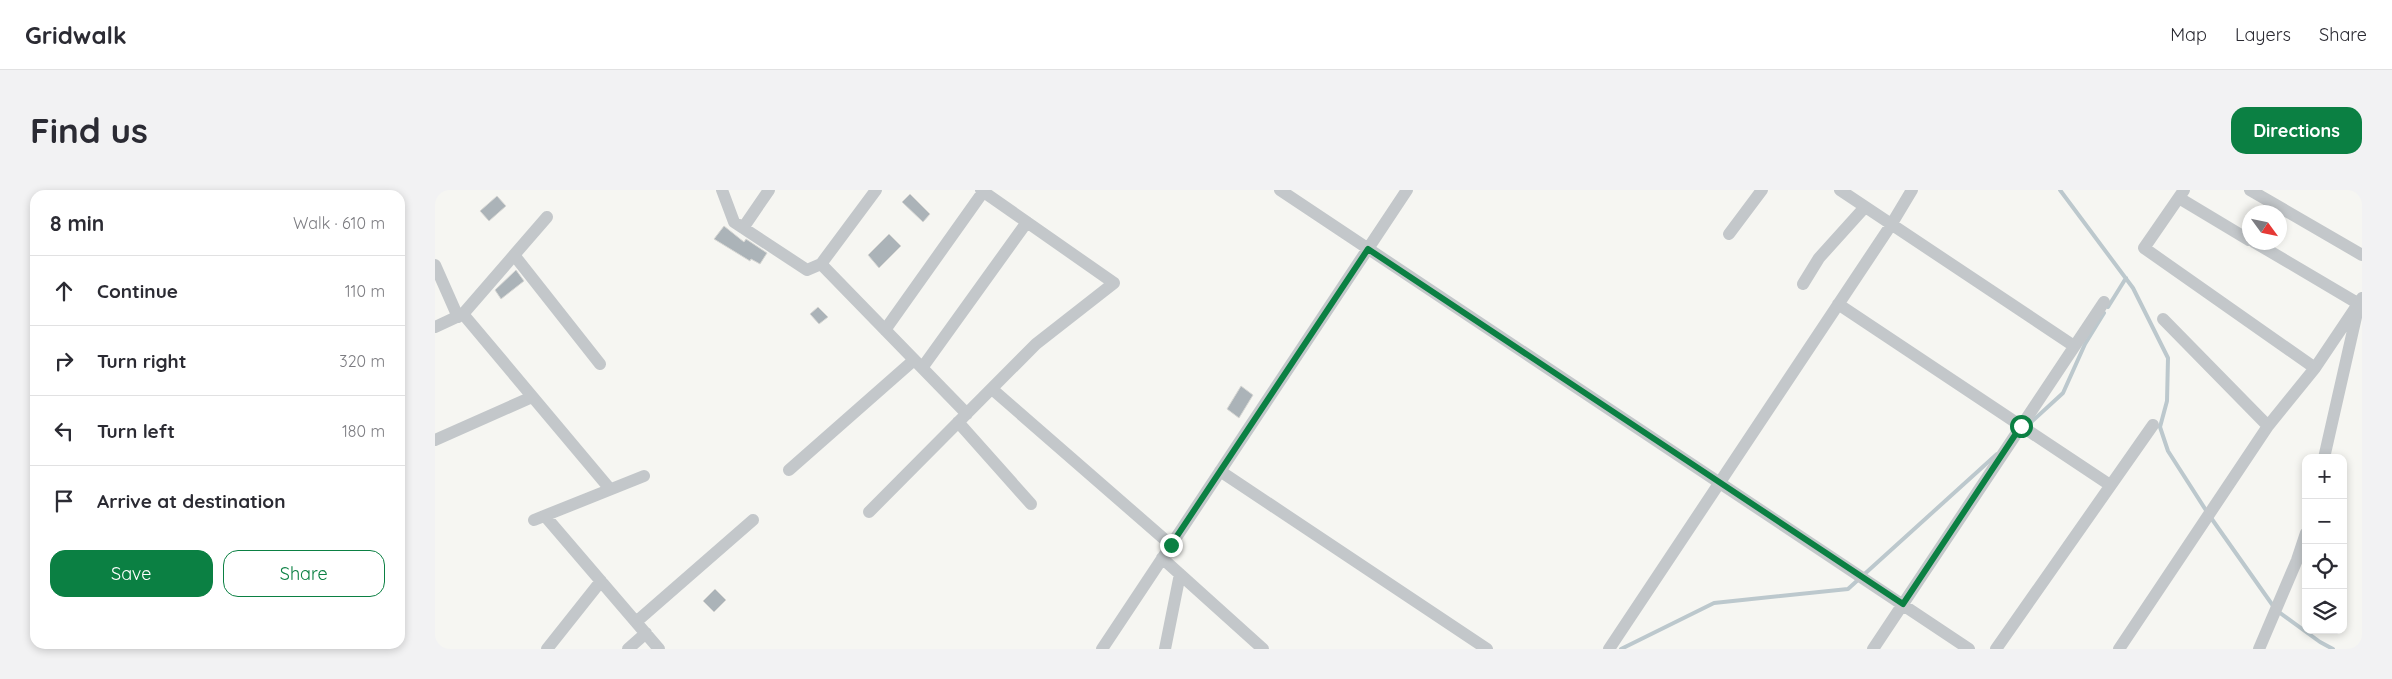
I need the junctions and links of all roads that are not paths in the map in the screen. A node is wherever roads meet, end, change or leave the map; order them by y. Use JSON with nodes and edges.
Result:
{"nodes":[{"id":1,"x":722,"y":190,"type":"edge"},
{"id":2,"x":769,"y":190,"type":"edge"},
{"id":3,"x":876,"y":190,"type":"edge"},
{"id":4,"x":1280,"y":190,"type":"edge"},
{"id":5,"x":1407,"y":190,"type":"edge"},
{"id":6,"x":1762,"y":190,"type":"edge"},
{"id":7,"x":1839,"y":190,"type":"edge"},
{"id":8,"x":1912,"y":190,"type":"edge"},
{"id":9,"x":2250,"y":190,"type":"edge"},
{"id":10,"x":982,"y":191,"type":"edge"},
{"id":11,"x":2181,"y":194,"type":"edge"},
{"id":12,"x":1865,"y":207,"type":"junction"},
{"id":13,"x":547,"y":217,"type":"dead end"},
{"id":14,"x":1027,"y":222,"type":"junction"},
{"id":15,"x":1891,"y":224,"type":"junction"},
{"id":16,"x":743,"y":228,"type":"junction"},
{"id":17,"x":1729,"y":234,"type":"dead end"},
{"id":18,"x":2242,"y":235,"type":"edge"},
{"id":19,"x":1368,"y":249,"type":"junction"},
{"id":20,"x":2269,"y":250,"type":"edge"},
{"id":21,"x":514,"y":255,"type":"junction"},
{"id":22,"x":2362,"y":255,"type":"edge"},
{"id":23,"x":821,"y":264,"type":"junction"},
{"id":24,"x":435,"y":265,"type":"edge"},
{"id":25,"x":1803,"y":284,"type":"dead end"},
{"id":26,"x":2361,"y":301,"type":"edge"},
{"id":27,"x":2104,"y":302,"type":"dead end"},
{"id":28,"x":1838,"y":304,"type":"junction"},
{"id":29,"x":460,"y":316,"type":"junction"},
{"id":30,"x":2163,"y":319,"type":"dead end"},
{"id":31,"x":435,"y":327,"type":"edge"},
{"id":32,"x":885,"y":330,"type":"junction"},
{"id":33,"x":2074,"y":346,"type":"junction"},
{"id":34,"x":600,"y":364,"type":"dead end"},
{"id":35,"x":918,"y":364,"type":"junction"},
{"id":36,"x":2315,"y":368,"type":"junction"},
{"id":37,"x":992,"y":389,"type":"junction"},
{"id":38,"x":533,"y":397,"type":"junction"},
{"id":39,"x":962,"y":418,"type":"junction"},
{"id":40,"x":2153,"y":425,"type":"dead end"},
{"id":41,"x":2021,"y":426,"type":"junction"},
{"id":42,"x":2268,"y":426,"type":"junction"},
{"id":43,"x":435,"y":440,"type":"edge"},
{"id":44,"x":2325,"y":454,"type":"edge"},
{"id":45,"x":789,"y":470,"type":"dead end"},
{"id":46,"x":1220,"y":471,"type":"junction"},
{"id":47,"x":644,"y":476,"type":"dead end"},
{"id":48,"x":1719,"y":482,"type":"junction"},
{"id":49,"x":2110,"y":485,"type":"junction"},
{"id":50,"x":611,"y":489,"type":"junction"},
{"id":51,"x":1031,"y":504,"type":"dead end"},
{"id":52,"x":869,"y":512,"type":"dead end"},
{"id":53,"x":753,"y":520,"type":"dead end"},
{"id":54,"x":2302,"y":544,"type":"edge"},
{"id":55,"x":1171,"y":545,"type":"junction"},
{"id":56,"x":1162,"y":558,"type":"junction"},
{"id":57,"x":1179,"y":574,"type":"junction"},
{"id":58,"x":601,"y":581,"type":"junction"},
{"id":59,"x":1903,"y":604,"type":"junction"},
{"id":60,"x":636,"y":622,"type":"junction"},
{"id":61,"x":646,"y":633,"type":"junction"},
{"id":62,"x":547,"y":649,"type":"edge"},
{"id":63,"x":628,"y":649,"type":"edge"},
{"id":64,"x":659,"y":649,"type":"edge"},
{"id":65,"x":1102,"y":649,"type":"edge"},
{"id":66,"x":1165,"y":649,"type":"edge"},
{"id":67,"x":1263,"y":649,"type":"edge"},
{"id":68,"x":1487,"y":649,"type":"edge"},
{"id":69,"x":1609,"y":649,"type":"edge"},
{"id":70,"x":1873,"y":649,"type":"edge"},
{"id":71,"x":1969,"y":649,"type":"edge"},
{"id":72,"x":1996,"y":649,"type":"edge"},
{"id":73,"x":2119,"y":649,"type":"edge"},
{"id":74,"x":2259,"y":649,"type":"edge"}],
"edges":[{"from":1,"to":16,"type":"street"},
{"from":2,"to":16,"type":"street"},
{"from":3,"to":23,"type":"street"},
{"from":4,"to":19,"type":"street"},
{"from":5,"to":19,"type":"street"},
{"from":6,"to":17,"type":"street"},
{"from":7,"to":12,"type":"street"},
{"from":8,"to":15,"type":"street"},
{"from":9,"to":22,"type":"street"},
{"from":10,"to":14,"type":"street"},
{"from":10,"to":32,"type":"street"},
{"from":11,"to":18,"type":"street"},
{"from":11,"to":36,"type":"street"},
{"from":12,"to":15,"type":"street"},
{"from":12,"to":25,"type":"street"},
{"from":13,"to":21,"type":"street"},
{"from":14,"to":35,"type":"street"},
{"from":14,"to":37,"type":"street"},
{"from":15,"to":28,"type":"street"},
{"from":15,"to":33,"type":"street"},
{"from":16,"to":23,"type":"street"},
{"from":19,"to":46,"type":"street"},
{"from":19,"to":48,"type":"street"},
{"from":20,"to":26,"type":"street"},
{"from":21,"to":29,"type":"street"},
{"from":21,"to":34,"type":"street"},
{"from":23,"to":32,"type":"street"},
{"from":24,"to":29,"type":"street"},
{"from":26,"to":36,"type":"street"},
{"from":26,"to":44,"type":"street"},
{"from":27,"to":33,"type":"street"},
{"from":28,"to":41,"type":"street"},
{"from":28,"to":48,"type":"street"},
{"from":29,"to":31,"type":"street"},
{"from":29,"to":38,"type":"street"},
{"from":30,"to":42,"type":"street"},
{"from":32,"to":35,"type":"street"},
{"from":33,"to":41,"type":"street"},
{"from":35,"to":39,"type":"street"},
{"from":35,"to":45,"type":"street"},
{"from":36,"to":42,"type":"street"},
{"from":37,"to":39,"type":"street"},
{"from":37,"to":55,"type":"street"},
{"from":38,"to":43,"type":"street"},
{"from":38,"to":50,"type":"street"},
{"from":39,"to":51,"type":"street"},
{"from":39,"to":52,"type":"street"},
{"from":40,"to":49,"type":"street"},
{"from":41,"to":49,"type":"street"},
{"from":41,"to":59,"type":"street"},
{"from":42,"to":73,"type":"street"},
{"from":46,"to":55,"type":"street"},
{"from":46,"to":68,"type":"street"},
{"from":47,"to":50,"type":"street"},
{"from":48,"to":59,"type":"street"},
{"from":48,"to":69,"type":"street"},
{"from":49,"to":72,"type":"street"},
{"from":50,"to":58,"type":"street"},
{"from":53,"to":60,"type":"street"},
{"from":54,"to":74,"type":"street"},
{"from":55,"to":56,"type":"street"},
{"from":56,"to":57,"type":"street"},
{"from":56,"to":65,"type":"street"},
{"from":57,"to":66,"type":"street"},
{"from":57,"to":67,"type":"street"},
{"from":58,"to":60,"type":"street"},
{"from":58,"to":62,"type":"street"},
{"from":59,"to":70,"type":"street"},
{"from":59,"to":71,"type":"street"},
{"from":60,"to":61,"type":"street"},
{"from":61,"to":63,"type":"street"},
{"from":61,"to":64,"type":"street"}]}
